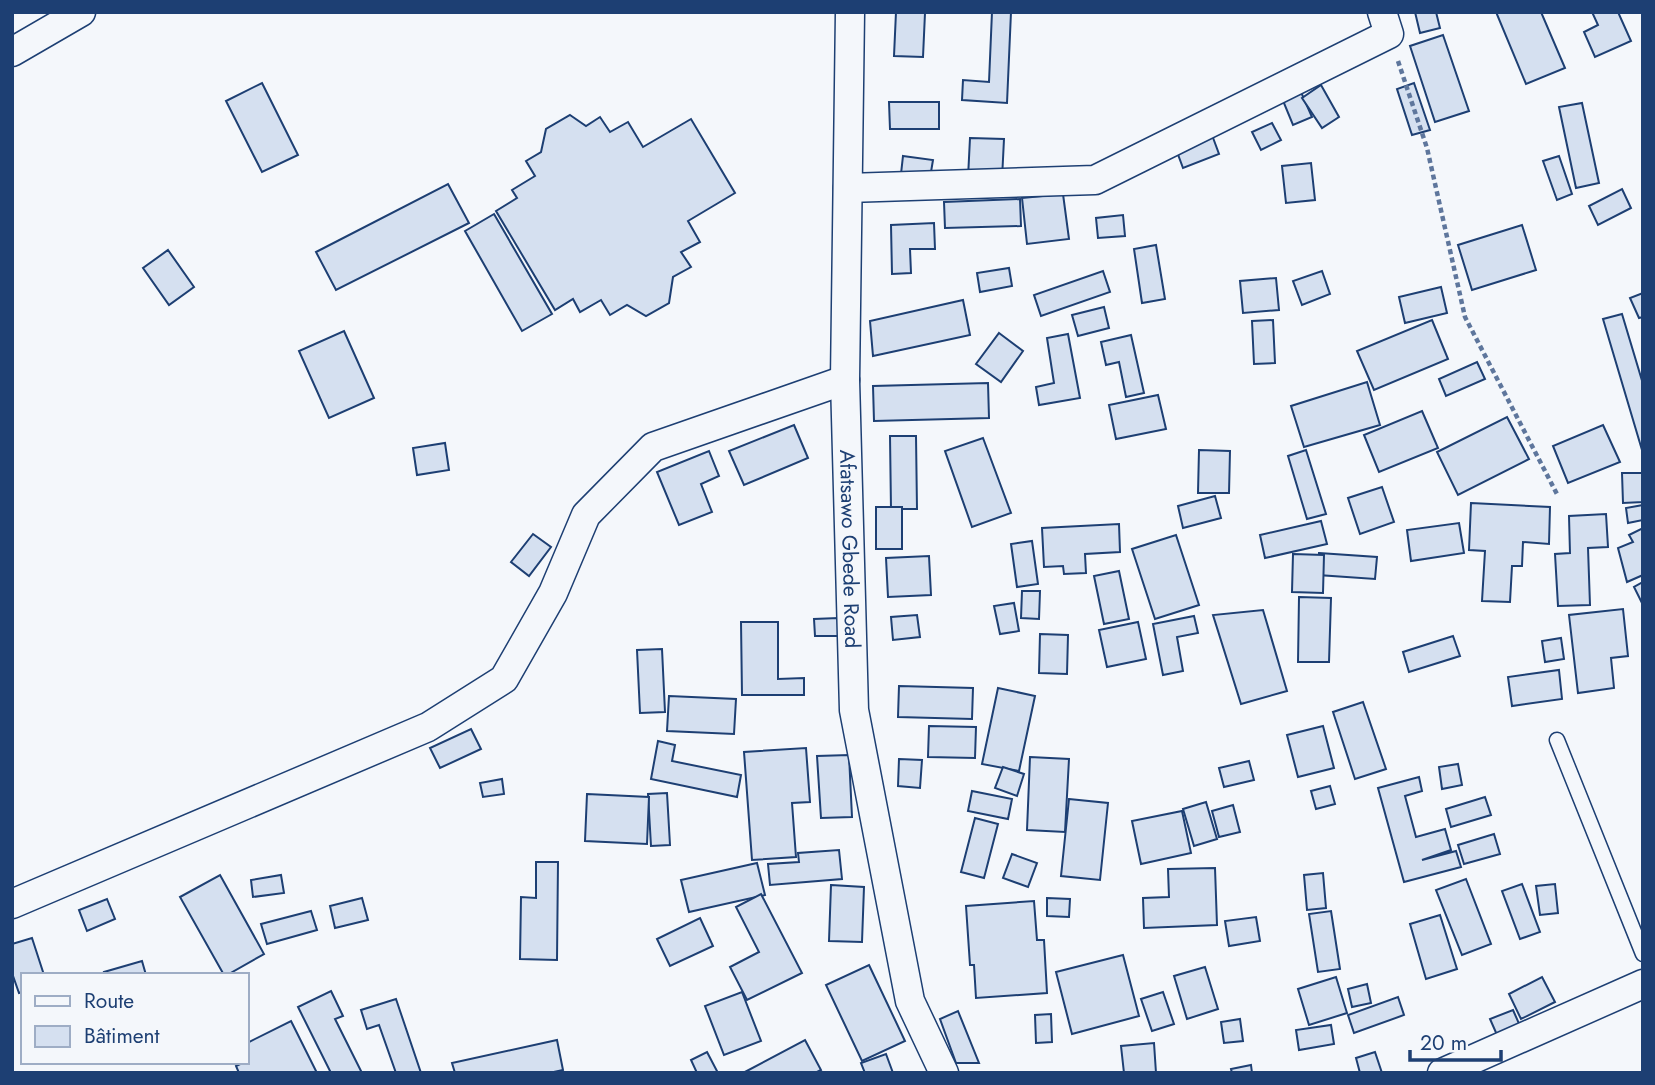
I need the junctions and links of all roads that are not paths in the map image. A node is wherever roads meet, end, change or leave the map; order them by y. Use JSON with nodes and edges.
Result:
{"nodes":[{"id":1,"x":81,"y":12,"type":"edge"},
{"id":2,"x":850,"y":12,"type":"edge"},
{"id":3,"x":1385,"y":23,"type":"edge"},
{"id":4,"x":12,"y":52,"type":"edge"},
{"id":5,"x":848,"y":188,"type":"junction"},
{"id":6,"x":845,"y":380,"type":"junction"},
{"id":7,"x":1557,"y":740,"type":"dead end"},
{"id":8,"x":12,"y":904,"type":"edge"},
{"id":9,"x":1643,"y":954,"type":"edge"},
{"id":10,"x":1643,"y":984,"type":"edge"},
{"id":11,"x":944,"y":1073,"type":"edge"},
{"id":12,"x":1442,"y":1073,"type":"edge"}],
"edges":[{"from":1,"to":4,"type":"street"},
{"from":2,"to":5,"type":"street","name":"Afatsawo Gbede Road"},
{"from":3,"to":5,"type":"street"},
{"from":5,"to":6,"type":"street","name":"Afatsawo Gbede Road"},
{"from":6,"to":8,"type":"street"},
{"from":6,"to":11,"type":"street","name":"Afatsawo Gbede Road"},
{"from":7,"to":9,"type":"lane"},
{"from":10,"to":12,"type":"street"}]}
